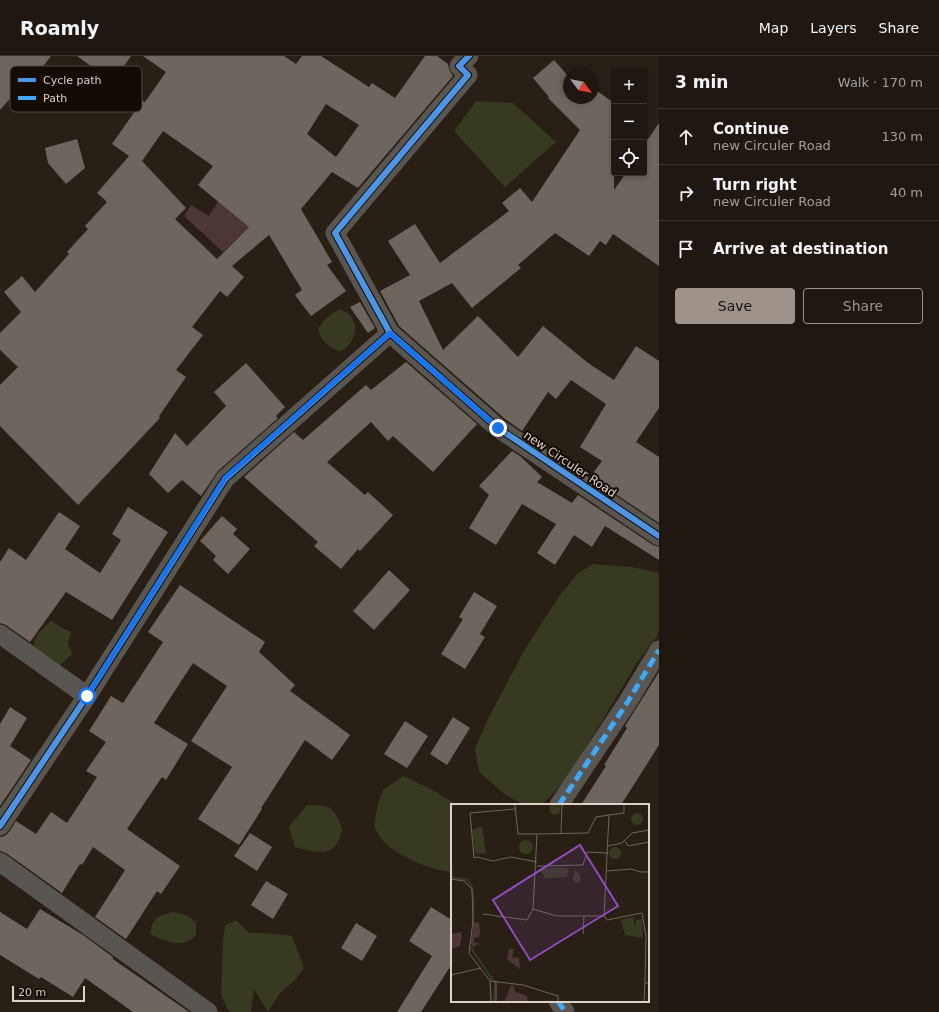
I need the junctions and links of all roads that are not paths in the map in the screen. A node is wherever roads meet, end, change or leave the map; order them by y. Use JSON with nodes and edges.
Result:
{"nodes":[{"id":1,"x":469,"y":56,"type":"edge"},
{"id":2,"x":390,"y":333,"type":"junction"},
{"id":3,"x":659,"y":536,"type":"edge"},
{"id":4,"x":0,"y":634,"type":"edge"},
{"id":5,"x":659,"y":650,"type":"edge"},
{"id":6,"x":87,"y":696,"type":"junction"},
{"id":7,"x":559,"y":804,"type":"edge"},
{"id":8,"x":0,"y":826,"type":"edge"},
{"id":9,"x":0,"y":862,"type":"edge"},
{"id":10,"x":559,"y":1002,"type":"edge"},
{"id":11,"x":208,"y":1012,"type":"edge"},
{"id":12,"x":564,"y":1012,"type":"edge"}],
"edges":[{"from":1,"to":2,"type":"street","name":"new Circuler Road"},
{"from":2,"to":3,"type":"street","name":"new Circuler Road"},
{"from":2,"to":6,"type":"street"},
{"from":4,"to":6,"type":"street"},
{"from":5,"to":7,"type":"street"},
{"from":6,"to":8,"type":"street"},
{"from":9,"to":11,"type":"street"},
{"from":10,"to":12,"type":"street"}]}
